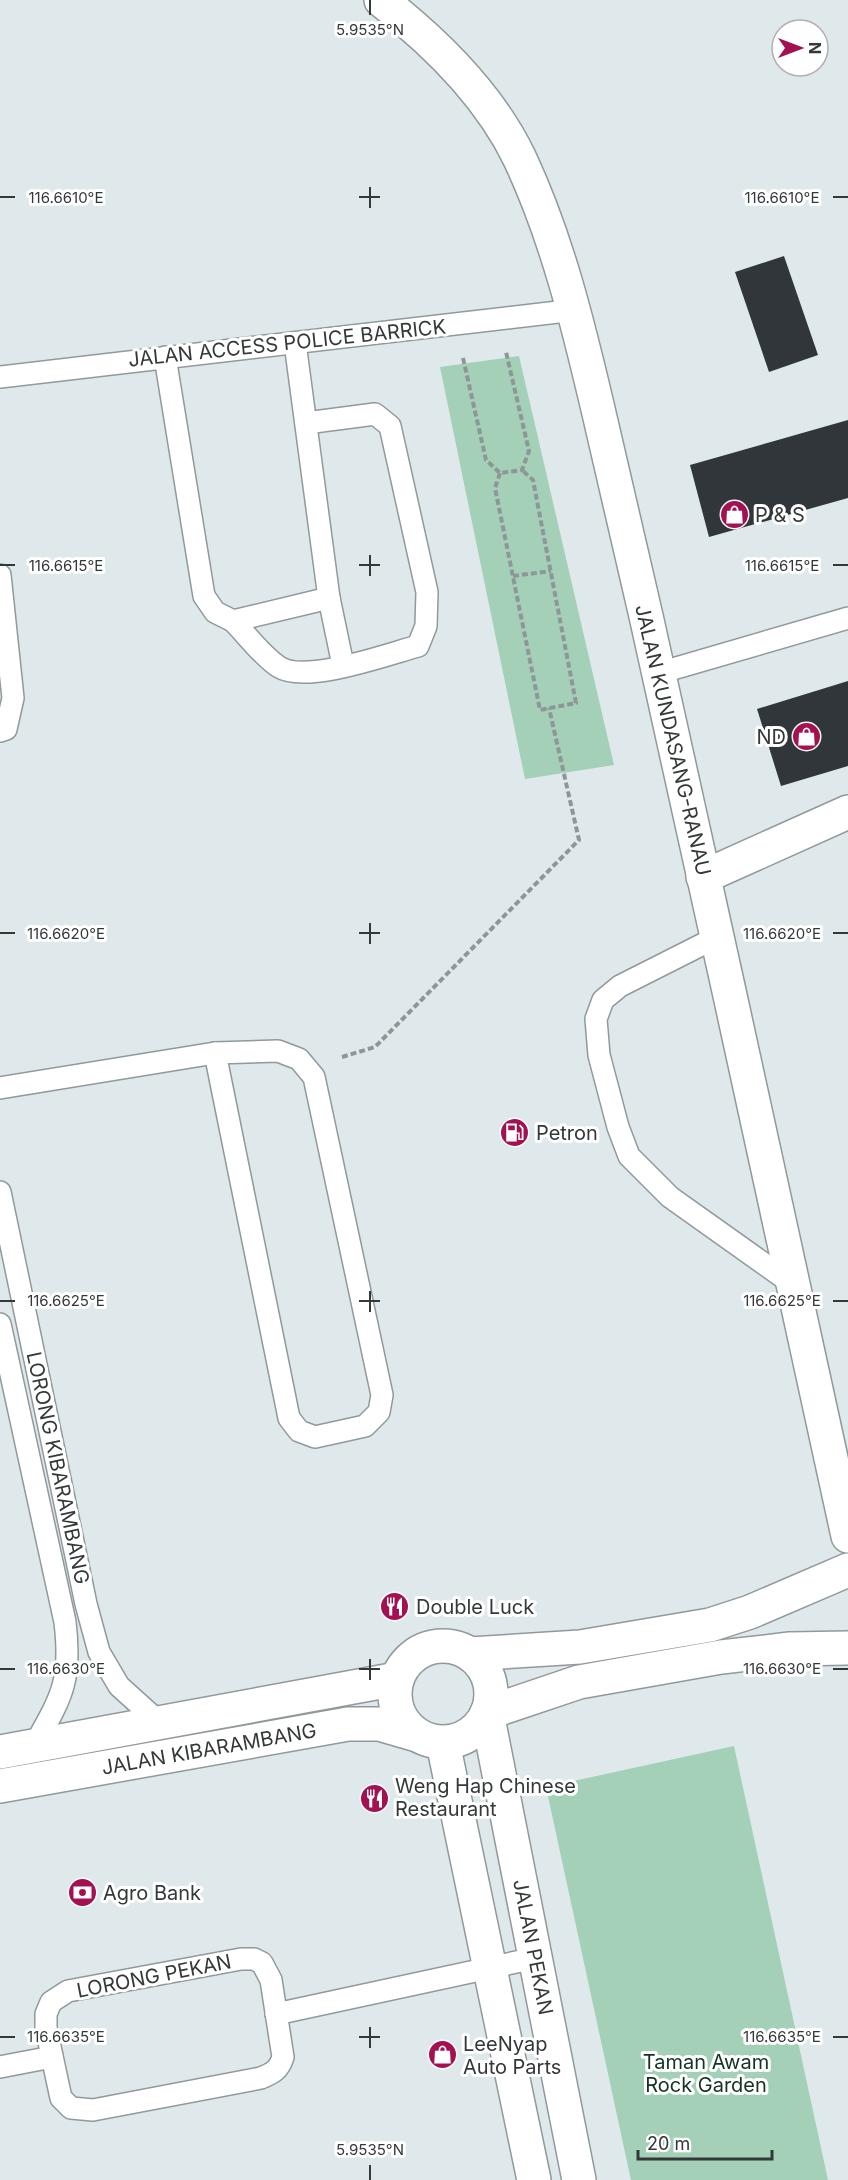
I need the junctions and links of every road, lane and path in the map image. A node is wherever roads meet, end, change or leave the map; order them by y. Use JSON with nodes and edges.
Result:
{"nodes":[{"id":1,"x":381,"y":0,"type":"edge"},
{"id":2,"x":575,"y":310,"type":"junction"},
{"id":3,"x":498,"y":319,"type":"junction"},
{"id":4,"x":455,"y":325,"type":"junction"},
{"id":5,"x":295,"y":343,"type":"junction"},
{"id":6,"x":165,"y":357,"type":"junction"},
{"id":7,"x":0,"y":377,"type":"edge"},
{"id":8,"x":306,"y":423,"type":"junction"},
{"id":9,"x":522,"y":470,"type":"junction"},
{"id":10,"x":500,"y":473,"type":"junction"},
{"id":11,"x":551,"y":571,"type":"junction"},
{"id":12,"x":0,"y":575,"type":"edge"},
{"id":13,"x":512,"y":576,"type":"junction"},
{"id":14,"x":329,"y":598,"type":"junction"},
{"id":15,"x":848,"y":618,"type":"edge"},
{"id":16,"x":233,"y":621,"type":"junction"},
{"id":17,"x":343,"y":665,"type":"junction"},
{"id":18,"x":659,"y":673,"type":"junction"},
{"id":19,"x":549,"y":708,"type":"junction"},
{"id":20,"x":0,"y":731,"type":"edge"},
{"id":21,"x":848,"y":812,"type":"edge"},
{"id":22,"x":704,"y":877,"type":"junction"},
{"id":23,"x":717,"y":937,"type":"junction"},
{"id":24,"x":215,"y":1053,"type":"junction"},
{"id":25,"x":307,"y":1068,"type":"junction"},
{"id":26,"x":0,"y":1088,"type":"edge"},
{"id":27,"x":0,"y":1192,"type":"edge"},
{"id":28,"x":791,"y":1283,"type":"junction"},
{"id":29,"x":0,"y":1324,"type":"edge"},
{"id":30,"x":848,"y":1536,"type":"edge"},
{"id":31,"x":848,"y":1570,"type":"edge"},
{"id":32,"x":848,"y":1647,"type":"edge"},
{"id":33,"x":470,"y":1654,"type":"junction"},
{"id":34,"x":397,"y":1679,"type":"junction"},
{"id":35,"x":487,"y":1713,"type":"junction"},
{"id":36,"x":160,"y":1723,"type":"junction"},
{"id":37,"x":430,"y":1739,"type":"junction"},
{"id":38,"x":34,"y":1746,"type":"junction"},
{"id":39,"x":0,"y":1752,"type":"edge"},
{"id":40,"x":0,"y":1786,"type":"edge"},
{"id":41,"x":535,"y":1958,"type":"junction"},
{"id":42,"x":490,"y":1967,"type":"junction"},
{"id":43,"x":276,"y":2014,"type":"junction"},
{"id":44,"x":52,"y":2057,"type":"junction"},
{"id":45,"x":0,"y":2067,"type":"edge"},
{"id":46,"x":534,"y":2180,"type":"edge"},
{"id":47,"x":579,"y":2180,"type":"edge"}],
"edges":[{"from":1,"to":2,"type":"main road","name":"JALAN KUNDASANG-RANAU"},
{"from":2,"to":3,"type":"lane","name":"JALAN ACCESS POLICE BARRICK"},
{"from":2,"to":18,"type":"main road","name":"JALAN KUNDASANG-RANAU"},
{"from":3,"to":4,"type":"lane","name":"JALAN ACCESS POLICE BARRICK"},
{"from":3,"to":9,"type":"path"},
{"from":4,"to":5,"type":"lane","name":"JALAN ACCESS POLICE BARRICK"},
{"from":4,"to":10,"type":"path"},
{"from":5,"to":6,"type":"lane","name":"JALAN ACCESS POLICE BARRICK"},
{"from":5,"to":8,"type":"lane"},
{"from":6,"to":7,"type":"lane","name":"JALAN ACCESS POLICE BARRICK"},
{"from":6,"to":16,"type":"lane"},
{"from":8,"to":14,"type":"lane"},
{"from":8,"to":17,"type":"lane"},
{"from":9,"to":10,"type":"path"},
{"from":9,"to":11,"type":"path"},
{"from":10,"to":13,"type":"path"},
{"from":11,"to":13,"type":"path"},
{"from":11,"to":19,"type":"path"},
{"from":12,"to":20,"type":"lane"},
{"from":13,"to":19,"type":"path"},
{"from":14,"to":16,"type":"lane"},
{"from":14,"to":17,"type":"lane"},
{"from":15,"to":18,"type":"lane"},
{"from":16,"to":17,"type":"lane"},
{"from":18,"to":22,"type":"main road","name":"JALAN KUNDASANG-RANAU"},
{"from":19,"to":25,"type":"path"},
{"from":21,"to":22,"type":"main road"},
{"from":22,"to":23,"type":"main road","name":"JALAN KUNDASANG-RANAU"},
{"from":23,"to":28,"type":"main road","name":"JALAN KUNDASANG-RANAU"},
{"from":23,"to":28,"type":"lane"},
{"from":24,"to":25,"type":"lane"},
{"from":24,"to":25,"type":"lane"},
{"from":24,"to":26,"type":"lane"},
{"from":27,"to":36,"type":"lane","name":"LORONG KIBARAMBANG"},
{"from":28,"to":30,"type":"main road","name":"JALAN KUNDASANG-RANAU"},
{"from":29,"to":38,"type":"lane","name":"LORONG KIBARAMBANG"},
{"from":31,"to":33,"type":"main road"},
{"from":32,"to":35,"type":"main road"},
{"from":33,"to":34,"type":"main road"},
{"from":33,"to":35,"type":"main road"},
{"from":34,"to":36,"type":"main road","name":"JALAN KIBARAMBANG"},
{"from":34,"to":37,"type":"main road"},
{"from":35,"to":37,"type":"main road"},
{"from":35,"to":41,"type":"main road","name":"JALAN PEKAN"},
{"from":36,"to":38,"type":"main road","name":"JALAN KIBARAMBANG"},
{"from":37,"to":40,"type":"main road","name":"JALAN KIBARAMBANG"},
{"from":37,"to":42,"type":"main road"},
{"from":38,"to":39,"type":"main road","name":"JALAN KIBARAMBANG"},
{"from":41,"to":42,"type":"lane"},
{"from":41,"to":47,"type":"main road","name":"JALAN PEKAN"},
{"from":42,"to":43,"type":"lane"},
{"from":42,"to":46,"type":"main road"},
{"from":43,"to":44,"type":"lane","name":"LORONG PEKAN"},
{"from":43,"to":44,"type":"lane","name":"LORONG PEKAN"},
{"from":44,"to":45,"type":"lane"}]}
